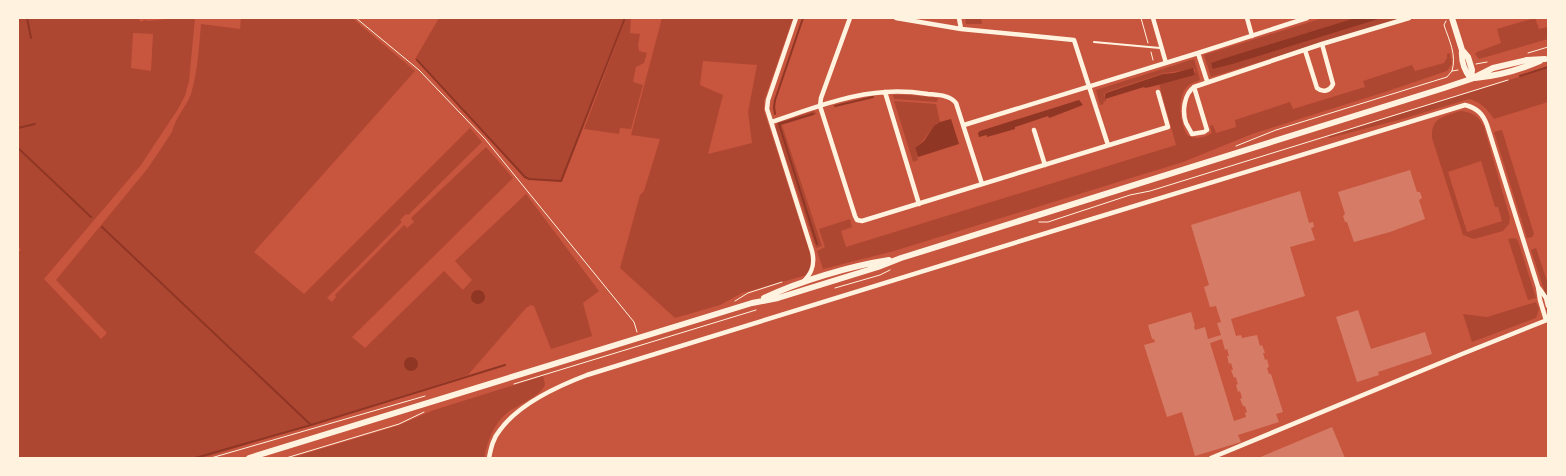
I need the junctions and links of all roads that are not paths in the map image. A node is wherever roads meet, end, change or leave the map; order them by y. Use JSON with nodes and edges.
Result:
{"nodes":[{"id":1,"x":796,"y":18,"type":"edge"},
{"id":2,"x":850,"y":18,"type":"edge"},
{"id":3,"x":896,"y":18,"type":"edge"},
{"id":4,"x":960,"y":18,"type":"edge"},
{"id":5,"x":1153,"y":18,"type":"edge"},
{"id":6,"x":1247,"y":18,"type":"edge"},
{"id":7,"x":1307,"y":18,"type":"edge"},
{"id":8,"x":1409,"y":18,"type":"edge"},
{"id":9,"x":1452,"y":18,"type":"edge"},
{"id":10,"x":961,"y":29,"type":"junction"},
{"id":11,"x":1252,"y":36,"type":"junction"},
{"id":12,"x":1094,"y":42,"type":"dead end"},
{"id":13,"x":1322,"y":44,"type":"junction"},
{"id":14,"x":1162,"y":48,"type":"junction"},
{"id":15,"x":1305,"y":50,"type":"junction"},
{"id":16,"x":1198,"y":53,"type":"junction"},
{"id":17,"x":1547,"y":58,"type":"edge"},
{"id":18,"x":1166,"y":63,"type":"junction"},
{"id":19,"x":1471,"y":78,"type":"junction"},
{"id":20,"x":1207,"y":81,"type":"junction"},
{"id":21,"x":1089,"y":86,"type":"junction"},
{"id":22,"x":1194,"y":87,"type":"junction"},
{"id":23,"x":885,"y":92,"type":"junction"},
{"id":24,"x":1158,"y":92,"type":"dead end"},
{"id":25,"x":820,"y":106,"type":"junction"},
{"id":26,"x":771,"y":122,"type":"junction"},
{"id":27,"x":964,"y":125,"type":"junction"},
{"id":28,"x":1034,"y":130,"type":"dead end"},
{"id":29,"x":1108,"y":145,"type":"junction"},
{"id":30,"x":1045,"y":165,"type":"junction"},
{"id":31,"x":982,"y":184,"type":"junction"},
{"id":32,"x":919,"y":204,"type":"junction"},
{"id":33,"x":900,"y":258,"type":"junction"},
{"id":34,"x":802,"y":283,"type":"junction"},
{"id":35,"x":1538,"y":287,"type":"junction"},
{"id":36,"x":752,"y":304,"type":"junction"},
{"id":37,"x":1548,"y":306,"type":"edge"},
{"id":38,"x":1547,"y":320,"type":"edge"},
{"id":39,"x":249,"y":458,"type":"edge"},
{"id":40,"x":489,"y":458,"type":"edge"},
{"id":41,"x":1211,"y":458,"type":"edge"}],
"edges":[{"from":1,"to":26,"type":"street"},
{"from":2,"to":25,"type":"street"},
{"from":3,"to":10,"type":"street"},
{"from":4,"to":10,"type":"street"},
{"from":5,"to":14,"type":"street"},
{"from":6,"to":11,"type":"street"},
{"from":7,"to":11,"type":"street"},
{"from":8,"to":13,"type":"street"},
{"from":9,"to":19,"type":"main road"},
{"from":10,"to":21,"type":"street"},
{"from":11,"to":16,"type":"street"},
{"from":12,"to":14,"type":"lane"},
{"from":13,"to":15,"type":"street"},
{"from":13,"to":15,"type":"street"},
{"from":14,"to":18,"type":"street"},
{"from":15,"to":20,"type":"street"},
{"from":16,"to":18,"type":"street"},
{"from":16,"to":20,"type":"street"},
{"from":17,"to":19,"type":"main road"},
{"from":18,"to":21,"type":"street"},
{"from":19,"to":33,"type":"main road"},
{"from":20,"to":22,"type":"street"},
{"from":21,"to":27,"type":"street"},
{"from":21,"to":29,"type":"street"},
{"from":22,"to":22,"type":"street"},
{"from":23,"to":25,"type":"street"},
{"from":23,"to":27,"type":"street"},
{"from":23,"to":32,"type":"street"},
{"from":24,"to":29,"type":"street"},
{"from":25,"to":26,"type":"street"},
{"from":25,"to":32,"type":"street"},
{"from":26,"to":34,"type":"street"},
{"from":27,"to":31,"type":"street"},
{"from":28,"to":30,"type":"street"},
{"from":29,"to":30,"type":"street"},
{"from":30,"to":31,"type":"street"},
{"from":31,"to":32,"type":"street"},
{"from":33,"to":34,"type":"main road"},
{"from":33,"to":36,"type":"main road"},
{"from":34,"to":36,"type":"main road"},
{"from":35,"to":37,"type":"street"},
{"from":35,"to":38,"type":"street"},
{"from":35,"to":40,"type":"street"},
{"from":36,"to":39,"type":"main road"},
{"from":38,"to":41,"type":"street"}]}
